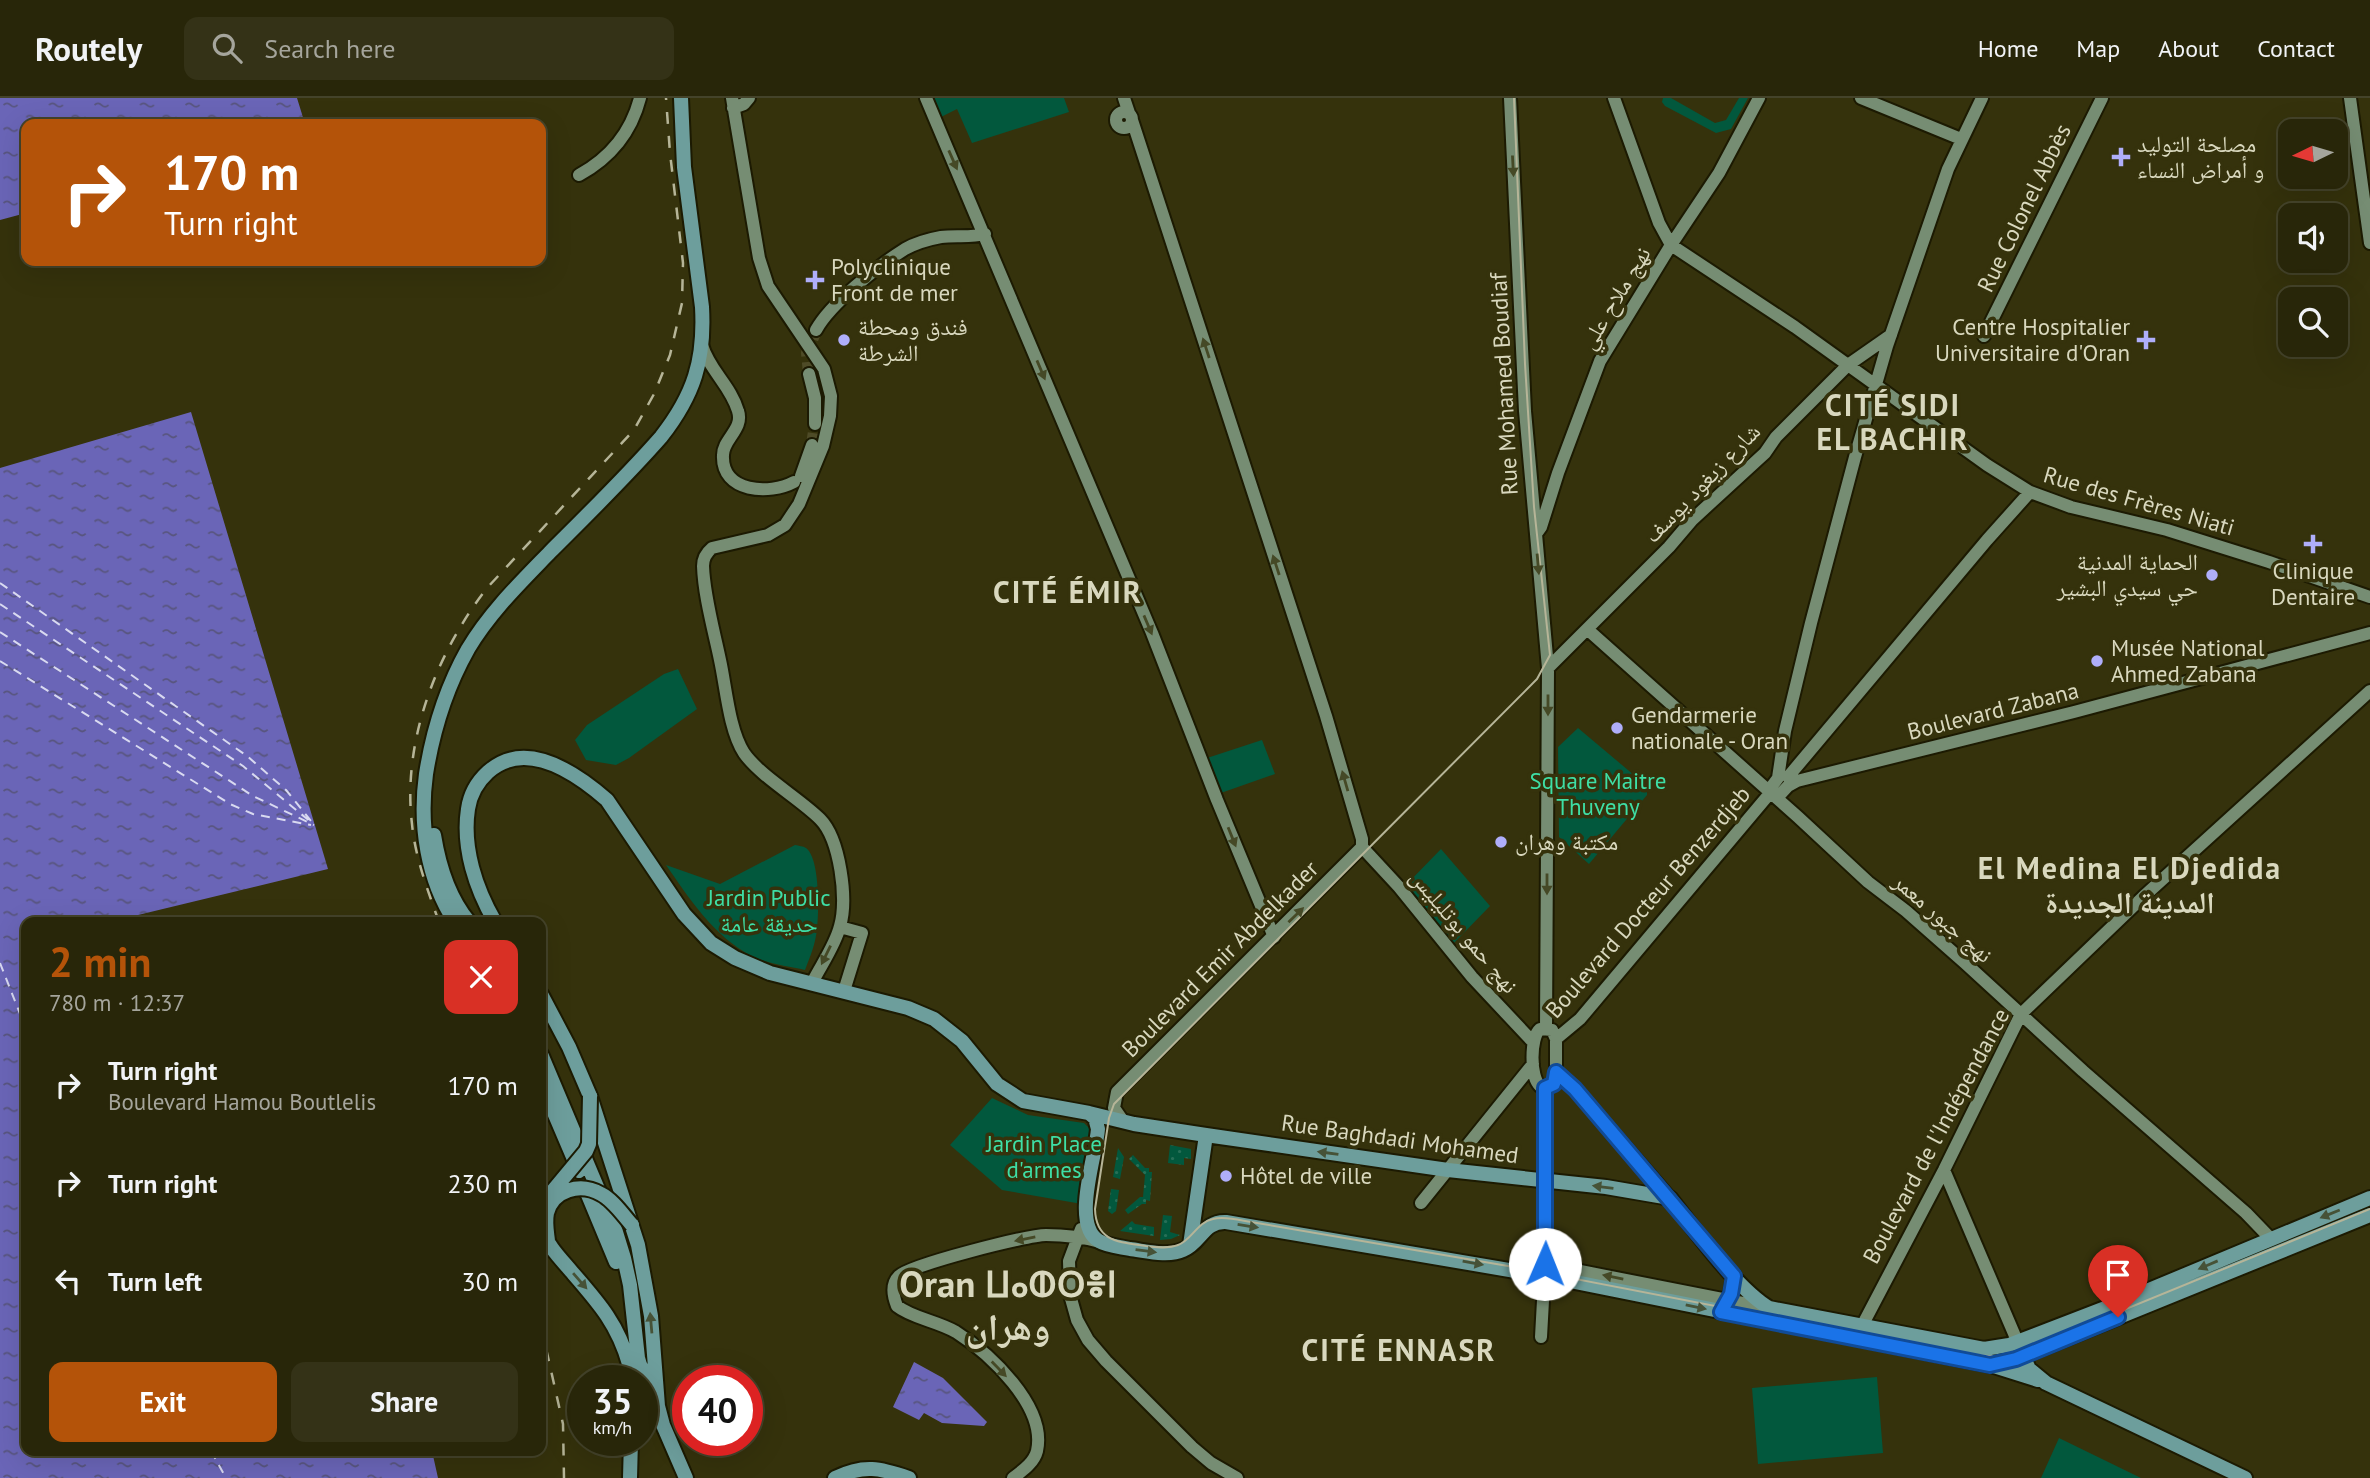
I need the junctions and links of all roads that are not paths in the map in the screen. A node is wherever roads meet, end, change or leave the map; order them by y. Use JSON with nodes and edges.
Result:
{"nodes":[{"id":1,"x":640,"y":98,"type":"edge"},
{"id":2,"x":681,"y":98,"type":"edge"},
{"id":3,"x":749,"y":98,"type":"edge"},
{"id":4,"x":926,"y":98,"type":"edge"},
{"id":5,"x":1124,"y":98,"type":"edge"},
{"id":6,"x":1510,"y":98,"type":"edge"},
{"id":7,"x":1614,"y":98,"type":"edge"},
{"id":8,"x":1759,"y":98,"type":"edge"},
{"id":9,"x":1861,"y":98,"type":"edge"},
{"id":10,"x":1982,"y":98,"type":"edge"},
{"id":11,"x":2102,"y":98,"type":"edge"},
{"id":12,"x":2350,"y":98,"type":"edge"},
{"id":13,"x":733,"y":103,"type":"edge"},
{"id":14,"x":1961,"y":139,"type":"junction"},
{"id":15,"x":579,"y":175,"type":"dead end"},
{"id":16,"x":985,"y":234,"type":"junction"},
{"id":17,"x":2370,"y":243,"type":"edge"},
{"id":18,"x":1671,"y":245,"type":"junction"},
{"id":19,"x":816,"y":330,"type":"tunnel mouth"},
{"id":20,"x":1984,"y":336,"type":"dead end"},
{"id":21,"x":1889,"y":340,"type":"junction"},
{"id":22,"x":702,"y":345,"type":"junction"},
{"id":23,"x":1848,"y":365,"type":"junction"},
{"id":24,"x":714,"y":370,"type":"junction"},
{"id":25,"x":809,"y":374,"type":"tunnel mouth"},
{"id":26,"x":696,"y":375,"type":"junction"},
{"id":27,"x":1876,"y":386,"type":"junction"},
{"id":28,"x":815,"y":424,"type":"tunnel mouth"},
{"id":29,"x":812,"y":445,"type":"tunnel mouth"},
{"id":30,"x":2030,"y":492,"type":"junction"},
{"id":31,"x":1536,"y":534,"type":"junction"},
{"id":32,"x":2370,"y":597,"type":"edge"},
{"id":33,"x":1587,"y":629,"type":"junction"},
{"id":34,"x":2370,"y":633,"type":"edge"},
{"id":35,"x":1548,"y":668,"type":"junction"},
{"id":36,"x":2370,"y":691,"type":"edge"},
{"id":37,"x":429,"y":754,"type":"junction"},
{"id":38,"x":1780,"y":765,"type":"junction"},
{"id":39,"x":1793,"y":779,"type":"junction"},
{"id":40,"x":1772,"y":794,"type":"junction"},
{"id":41,"x":1362,"y":847,"type":"junction"},
{"id":42,"x":453,"y":917,"type":"edge"},
{"id":43,"x":466,"y":917,"type":"edge"},
{"id":44,"x":492,"y":917,"type":"edge"},
{"id":45,"x":840,"y":927,"type":"junction"},
{"id":46,"x":1274,"y":937,"type":"junction"},
{"id":47,"x":812,"y":984,"type":"junction"},
{"id":48,"x":844,"y":991,"type":"junction"},
{"id":49,"x":546,"y":1004,"type":"edge"},
{"id":50,"x":2021,"y":1014,"type":"junction"},
{"id":51,"x":1546,"y":1028,"type":"junction"},
{"id":52,"x":1556,"y":1039,"type":"junction"},
{"id":53,"x":1533,"y":1042,"type":"junction"},
{"id":54,"x":1533,"y":1064,"type":"junction"},
{"id":55,"x":546,"y":1066,"type":"edge"},
{"id":56,"x":1556,"y":1072,"type":"junction"},
{"id":57,"x":1545,"y":1088,"type":"junction"},
{"id":58,"x":546,"y":1094,"type":"edge"},
{"id":59,"x":590,"y":1097,"type":"junction"},
{"id":60,"x":1089,"y":1113,"type":"junction"},
{"id":61,"x":1124,"y":1121,"type":"junction"},
{"id":62,"x":1206,"y":1135,"type":"junction"},
{"id":63,"x":1448,"y":1170,"type":"junction"},
{"id":64,"x":1944,"y":1170,"type":"junction"},
{"id":65,"x":1546,"y":1181,"type":"junction"},
{"id":66,"x":1670,"y":1198,"type":"junction"},
{"id":67,"x":2370,"y":1198,"type":"edge"},
{"id":68,"x":546,"y":1202,"type":"edge"},
{"id":69,"x":1421,"y":1203,"type":"dead end"},
{"id":70,"x":1085,"y":1208,"type":"junction"},
{"id":71,"x":2370,"y":1215,"type":"edge"},
{"id":72,"x":632,"y":1225,"type":"junction"},
{"id":73,"x":546,"y":1237,"type":"edge"},
{"id":74,"x":1079,"y":1237,"type":"junction"},
{"id":75,"x":2271,"y":1239,"type":"junction"},
{"id":76,"x":548,"y":1241,"type":"junction"},
{"id":77,"x":1101,"y":1242,"type":"junction"},
{"id":78,"x":1190,"y":1246,"type":"junction"},
{"id":79,"x":1545,"y":1270,"type":"junction"},
{"id":80,"x":1734,"y":1276,"type":"junction"},
{"id":81,"x":1728,"y":1299,"type":"junction"},
{"id":82,"x":1769,"y":1308,"type":"junction"},
{"id":83,"x":1721,"y":1312,"type":"junction"},
{"id":84,"x":1862,"y":1326,"type":"junction"},
{"id":85,"x":1541,"y":1336,"type":"dead end"},
{"id":86,"x":2016,"y":1342,"type":"junction"},
{"id":87,"x":2024,"y":1356,"type":"junction"},
{"id":88,"x":628,"y":1365,"type":"edge"},
{"id":89,"x":631,"y":1365,"type":"edge"},
{"id":90,"x":640,"y":1365,"type":"edge"},
{"id":91,"x":654,"y":1365,"type":"edge"},
{"id":92,"x":1990,"y":1365,"type":"junction"},
{"id":93,"x":2046,"y":1383,"type":"junction"},
{"id":94,"x":658,"y":1397,"type":"edge"},
{"id":95,"x":631,"y":1456,"type":"edge"},
{"id":96,"x":630,"y":1478,"type":"edge"},
{"id":97,"x":686,"y":1478,"type":"edge"},
{"id":98,"x":835,"y":1478,"type":"edge"},
{"id":99,"x":909,"y":1478,"type":"edge"},
{"id":100,"x":1013,"y":1478,"type":"edge"},
{"id":101,"x":1237,"y":1478,"type":"edge"},
{"id":102,"x":2245,"y":1478,"type":"edge"}],
"edges":[{"from":1,"to":15,"type":"main road"},
{"from":2,"to":22,"type":"main road"},
{"from":3,"to":13,"type":"main road"},
{"from":4,"to":16,"type":"main road","one_way":true},
{"from":41,"to":5,"type":"main road","one_way":true},
{"from":6,"to":31,"type":"main road","name":"Rue Mohamed Boudiaf","one_way":true},
{"from":7,"to":18,"type":"main road"},
{"from":8,"to":18,"type":"main road","name":"نهج ملاح علي"},
{"from":9,"to":14,"type":"main road"},
{"from":10,"to":14,"type":"main road"},
{"from":11,"to":20,"type":"main road","name":"Rue Colonel Abbès"},
{"from":12,"to":17,"type":"main road"},
{"from":13,"to":45,"type":"main road"},
{"from":14,"to":21,"type":"main road"},
{"from":16,"to":19,"type":"main road"},
{"from":16,"to":46,"type":"main road","one_way":true},
{"from":18,"to":23,"type":"main road","name":"Rue des Frères Niati"},
{"from":18,"to":31,"type":"main road","name":"نهج ملاح علي"},
{"from":21,"to":23,"type":"main road","name":"شارع زيغود يوسف"},
{"from":21,"to":27,"type":"main road"},
{"from":22,"to":24,"type":"main road"},
{"from":22,"to":26,"type":"main road"},
{"from":23,"to":27,"type":"main road","name":"Rue des Frères Niati"},
{"from":23,"to":33,"type":"main road","name":"شارع زيغود يوسف"},
{"from":24,"to":26,"type":"main road"},
{"from":24,"to":29,"type":"main road"},
{"from":25,"to":28,"type":"main road"},
{"from":26,"to":37,"type":"main road"},
{"from":27,"to":30,"type":"main road","name":"Rue des Frères Niati"},
{"from":27,"to":38,"type":"main road"},
{"from":30,"to":32,"type":"main road","name":"Rue des Frères Niati"},
{"from":30,"to":39,"type":"main road"},
{"from":31,"to":35,"type":"main road","name":"Rue Mohamed Boudiaf","one_way":true},
{"from":33,"to":35,"type":"main road","name":"شارع زيغود يوسف"},
{"from":33,"to":40,"type":"main road","name":"نهج جبور معمر"},
{"from":34,"to":39,"type":"main road","name":"Boulevard Zabana"},
{"from":35,"to":51,"type":"main road","name":"Rue Mohamed Boudiaf","one_way":true},
{"from":36,"to":50,"type":"main road","name":"Boulevard de l'Indépendance"},
{"from":37,"to":42,"type":"main road"},
{"from":37,"to":43,"type":"main road"},
{"from":38,"to":39,"type":"main road"},
{"from":38,"to":40,"type":"main road"},
{"from":39,"to":40,"type":"main road"},
{"from":40,"to":50,"type":"main road","name":"نهج جبور معمر"},
{"from":40,"to":52,"type":"main road","name":"Boulevard Docteur Benzerdjeb"},
{"from":46,"to":41,"type":"main road","name":"Boulevard Emir Abdelkader","one_way":true},
{"from":41,"to":53,"type":"main road","name":"نهج حمو بوتليليس"},
{"from":44,"to":47,"type":"main road","name":"Rue Baghdadi Mohamed"},
{"from":45,"to":47,"type":"main road","one_way":true},
{"from":45,"to":48,"type":"main road"},
{"from":46,"to":61,"type":"main road","name":"Boulevard Emir Abdelkader"},
{"from":47,"to":48,"type":"main road","name":"Rue Baghdadi Mohamed"},
{"from":48,"to":60,"type":"main road","name":"Rue Baghdadi Mohamed"},
{"from":49,"to":59,"type":"main road"},
{"from":50,"to":64,"type":"main road","name":"Boulevard de l'Indépendance"},
{"from":50,"to":75,"type":"main road","name":"نهج جبور معمر"},
{"from":51,"to":52,"type":"main road"},
{"from":51,"to":53,"type":"main road"},
{"from":52,"to":56,"type":"main road"},
{"from":53,"to":54,"type":"main road"},
{"from":54,"to":57,"type":"main road"},
{"from":54,"to":63,"type":"main road"},
{"from":55,"to":90,"type":"main road"},
{"from":56,"to":57,"type":"main road"},
{"from":56,"to":66,"type":"main road"},
{"from":57,"to":65,"type":"main road"},
{"from":58,"to":89,"type":"main road"},
{"from":59,"to":68,"type":"main road","bridge":true},
{"from":59,"to":72,"type":"main road"},
{"from":60,"to":61,"type":"main road","name":"Rue Baghdadi Mohamed"},
{"from":60,"to":70,"type":"main road"},
{"from":61,"to":62,"type":"main road","name":"Rue Baghdadi Mohamed"},
{"from":63,"to":62,"type":"main road","name":"Rue Baghdadi Mohamed","one_way":true},
{"from":62,"to":78,"type":"main road"},
{"from":63,"to":65,"type":"main road","name":"Rue Baghdadi Mohamed"},
{"from":63,"to":69,"type":"main road"},
{"from":64,"to":84,"type":"main road","name":"Boulevard de l'Indépendance"},
{"from":64,"to":86,"type":"main road"},
{"from":66,"to":65,"type":"main road","name":"Rue Baghdadi Mohamed","one_way":true},
{"from":65,"to":79,"type":"main road"},
{"from":66,"to":80,"type":"main road"},
{"from":67,"to":75,"type":"main road","one_way":true},
{"from":70,"to":74,"type":"main road"},
{"from":70,"to":77,"type":"main road"},
{"from":71,"to":87,"type":"main road"},
{"from":72,"to":76,"type":"main road","bridge":true},
{"from":91,"to":72,"type":"main road","one_way":true},
{"from":73,"to":76,"type":"main road","bridge":true},
{"from":74,"to":77,"type":"main road"},
{"from":74,"to":100,"type":"main road","one_way":true},
{"from":74,"to":101,"type":"main road"},
{"from":75,"to":86,"type":"main road","one_way":true},
{"from":76,"to":88,"type":"main road","one_way":true},
{"from":77,"to":78,"type":"main road","one_way":true},
{"from":78,"to":79,"type":"main road","one_way":true},
{"from":81,"to":79,"type":"main road","one_way":true},
{"from":79,"to":83,"type":"main road","one_way":true},
{"from":79,"to":85,"type":"main road"},
{"from":80,"to":81,"type":"main road"},
{"from":80,"to":82,"type":"main road"},
{"from":81,"to":82,"type":"main road"},
{"from":81,"to":83,"type":"main road"},
{"from":82,"to":84,"type":"main road"},
{"from":83,"to":92,"type":"main road"},
{"from":84,"to":86,"type":"main road"},
{"from":86,"to":87,"type":"main road"},
{"from":87,"to":92,"type":"main road"},
{"from":87,"to":93,"type":"main road"},
{"from":92,"to":93,"type":"main road"},
{"from":93,"to":102,"type":"main road"},
{"from":94,"to":97,"type":"main road"},
{"from":95,"to":96,"type":"main road"},
{"from":98,"to":99,"type":"main road"}]}
